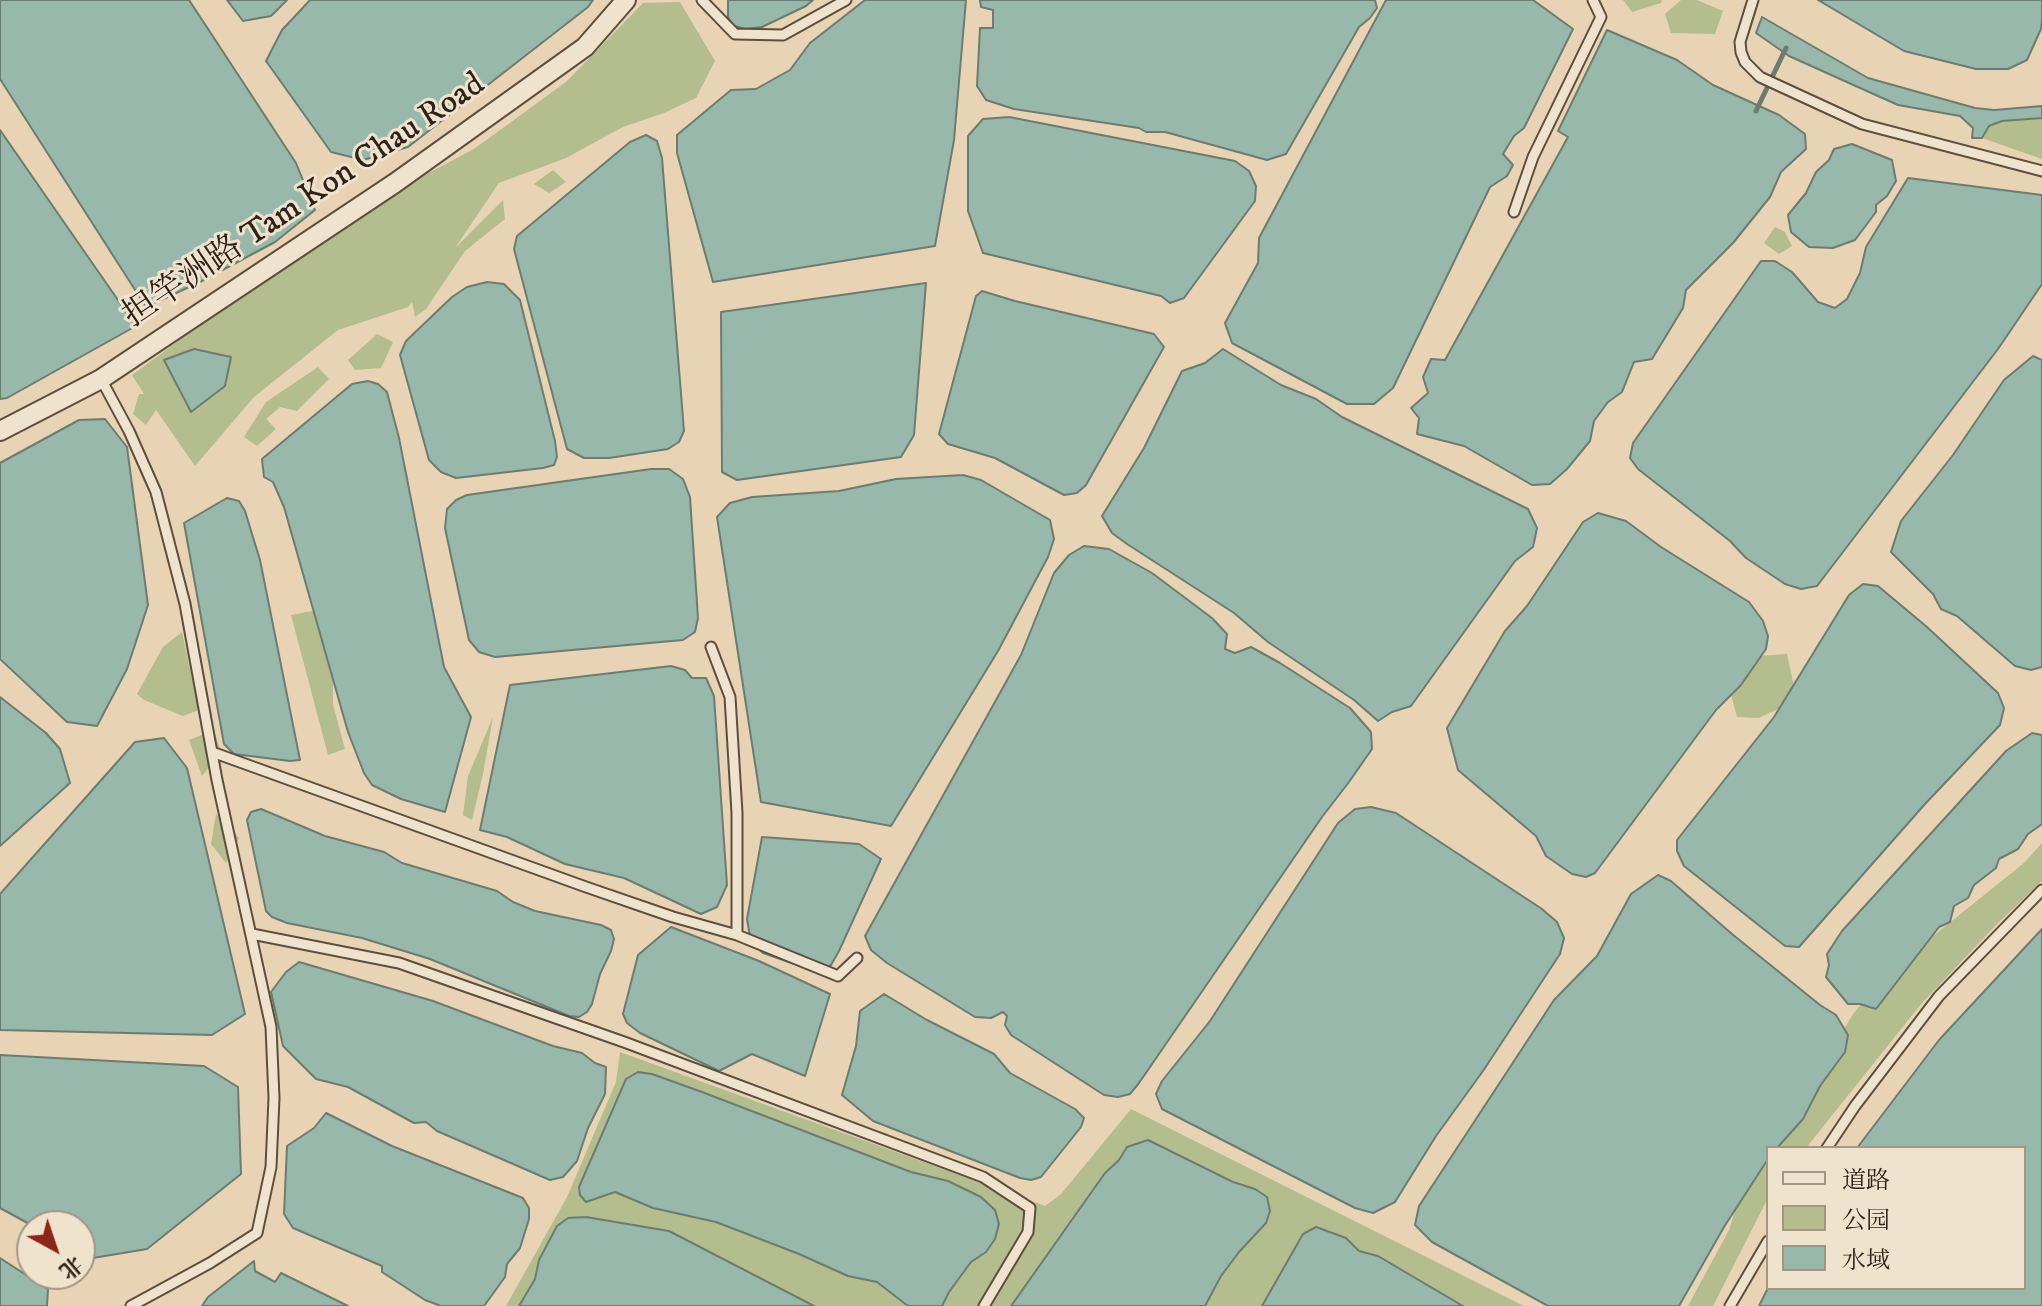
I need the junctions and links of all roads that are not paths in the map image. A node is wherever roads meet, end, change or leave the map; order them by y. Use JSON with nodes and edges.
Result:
{"nodes":[{"id":1,"x":626,"y":0,"type":"edge"},
{"id":2,"x":702,"y":0,"type":"edge"},
{"id":3,"x":846,"y":0,"type":"edge"},
{"id":4,"x":1593,"y":0,"type":"edge"},
{"id":5,"x":1753,"y":0,"type":"edge"},
{"id":6,"x":2042,"y":171,"type":"edge"},
{"id":7,"x":1514,"y":212,"type":"dead end"},
{"id":8,"x":101,"y":379,"type":"junction"},
{"id":9,"x":0,"y":431,"type":"edge"},
{"id":10,"x":711,"y":647,"type":"dead end"},
{"id":11,"x":212,"y":752,"type":"junction"},
{"id":12,"x":2042,"y":890,"type":"edge"},
{"id":13,"x":252,"y":934,"type":"junction"},
{"id":14,"x":737,"y":935,"type":"junction"},
{"id":15,"x":857,"y":958,"type":"dead end"},
{"id":16,"x":1828,"y":1146,"type":"edge"},
{"id":17,"x":1766,"y":1244,"type":"edge"},
{"id":18,"x":131,"y":1306,"type":"edge"},
{"id":19,"x":984,"y":1306,"type":"edge"},
{"id":20,"x":1730,"y":1306,"type":"edge"}],
"edges":[{"from":1,"to":8,"type":"street","name":"担竿洲路 Tam Kon Chau Road"},
{"from":2,"to":3,"type":"lane"},
{"from":4,"to":7,"type":"lane"},
{"from":5,"to":6,"type":"lane"},
{"from":8,"to":9,"type":"street","name":"担竿洲路 Tam Kon Chau Road"},
{"from":8,"to":11,"type":"lane"},
{"from":10,"to":14,"type":"lane"},
{"from":11,"to":13,"type":"lane"},
{"from":11,"to":14,"type":"lane"},
{"from":12,"to":16,"type":"lane"},
{"from":13,"to":18,"type":"lane"},
{"from":13,"to":19,"type":"lane"},
{"from":14,"to":15,"type":"lane"},
{"from":17,"to":20,"type":"lane"}]}
